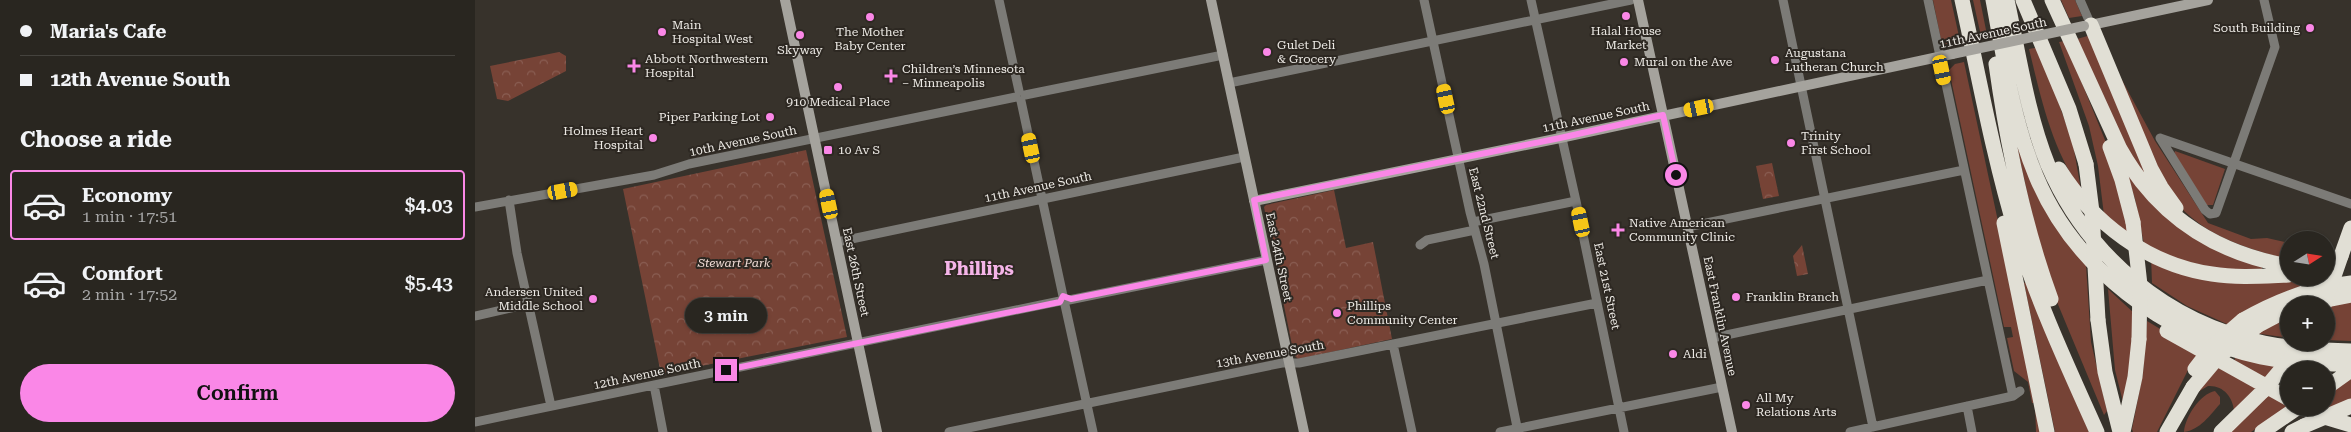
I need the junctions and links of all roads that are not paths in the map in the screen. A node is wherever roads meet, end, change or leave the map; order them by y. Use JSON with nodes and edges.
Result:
{"nodes":[{"id":1,"x":785,"y":0,"type":"edge"},
{"id":2,"x":999,"y":0,"type":"edge"},
{"id":3,"x":1211,"y":0,"type":"edge"},
{"id":4,"x":1424,"y":0,"type":"edge"},
{"id":5,"x":1531,"y":0,"type":"edge"},
{"id":6,"x":1631,"y":0,"type":"edge"},
{"id":7,"x":1638,"y":0,"type":"edge"},
{"id":8,"x":1783,"y":0,"type":"edge"},
{"id":9,"x":1927,"y":0,"type":"edge"},
{"id":10,"x":1962,"y":0,"type":"edge"},
{"id":11,"x":1992,"y":0,"type":"edge"},
{"id":12,"x":2007,"y":0,"type":"edge"},
{"id":13,"x":2023,"y":0,"type":"edge"},
{"id":14,"x":2034,"y":0,"type":"edge"},
{"id":15,"x":2052,"y":0,"type":"edge"},
{"id":16,"x":2081,"y":0,"type":"edge"},
{"id":17,"x":2208,"y":0,"type":"edge"},
{"id":18,"x":2264,"y":0,"type":"edge"},
{"id":19,"x":1535,"y":21,"type":"junction"},
{"id":20,"x":2087,"y":25,"type":"junction"},
{"id":21,"x":1433,"y":41,"type":"junction"},
{"id":22,"x":1223,"y":55,"type":"junction"},
{"id":23,"x":1939,"y":57,"type":"junction"},
{"id":24,"x":2019,"y":58,"type":"junction"},
{"id":25,"x":1229,"y":84,"type":"junction"},
{"id":26,"x":1801,"y":86,"type":"junction"},
{"id":27,"x":1020,"y":96,"type":"junction"},
{"id":28,"x":1663,"y":115,"type":"junction"},
{"id":29,"x":1989,"y":125,"type":"junction"},
{"id":30,"x":815,"y":138,"type":"junction"},
{"id":31,"x":1560,"y":138,"type":"junction"},
{"id":32,"x":1244,"y":157,"type":"junction"},
{"id":33,"x":1459,"y":158,"type":"junction"},
{"id":34,"x":2086,"y":164,"type":"junction"},
{"id":35,"x":2235,"y":164,"type":"junction"},
{"id":36,"x":1964,"y":170,"type":"junction"},
{"id":37,"x":1825,"y":198,"type":"junction"},
{"id":38,"x":1041,"y":199,"type":"junction"},
{"id":39,"x":509,"y":200,"type":"junction"},
{"id":40,"x":1254,"y":200,"type":"junction"},
{"id":41,"x":1576,"y":201,"type":"junction"},
{"id":42,"x":2351,"y":204,"type":"edge"},
{"id":43,"x":475,"y":207,"type":"edge"},
{"id":44,"x":1474,"y":226,"type":"junction"},
{"id":45,"x":1687,"y":227,"type":"junction"},
{"id":46,"x":2351,"y":228,"type":"edge"},
{"id":47,"x":2067,"y":230,"type":"junction"},
{"id":48,"x":837,"y":242,"type":"junction"},
{"id":49,"x":1419,"y":245,"type":"dead end"},
{"id":50,"x":2224,"y":246,"type":"junction"},
{"id":51,"x":1266,"y":260,"type":"junction"},
{"id":52,"x":2280,"y":264,"type":"edge"},
{"id":53,"x":2335,"y":274,"type":"edge"},
{"id":54,"x":2280,"y":275,"type":"edge"},
{"id":55,"x":2351,"y":275,"type":"edge"},
{"id":56,"x":1988,"y":280,"type":"junction"},
{"id":57,"x":2351,"y":282,"type":"edge"},
{"id":58,"x":2327,"y":296,"type":"edge"},
{"id":59,"x":2351,"y":296,"type":"edge"},
{"id":60,"x":2335,"y":299,"type":"edge"},
{"id":61,"x":1064,"y":300,"type":"junction"},
{"id":62,"x":1597,"y":302,"type":"junction"},
{"id":63,"x":529,"y":304,"type":"junction"},
{"id":64,"x":1848,"y":309,"type":"junction"},
{"id":65,"x":2280,"y":312,"type":"edge"},
{"id":66,"x":475,"y":316,"type":"edge"},
{"id":67,"x":1496,"y":323,"type":"junction"},
{"id":68,"x":2250,"y":323,"type":"junction"},
{"id":69,"x":1711,"y":338,"type":"junction"},
{"id":70,"x":859,"y":343,"type":"junction"},
{"id":71,"x":1393,"y":344,"type":"junction"},
{"id":72,"x":2297,"y":351,"type":"edge"},
{"id":73,"x":2351,"y":351,"type":"edge"},
{"id":74,"x":1289,"y":363,"type":"junction"},
{"id":75,"x":2351,"y":364,"type":"edge"},
{"id":76,"x":2351,"y":370,"type":"edge"},
{"id":77,"x":2335,"y":382,"type":"edge"},
{"id":78,"x":654,"y":385,"type":"junction"},
{"id":79,"x":1722,"y":387,"type":"junction"},
{"id":80,"x":2280,"y":394,"type":"edge"},
{"id":81,"x":1087,"y":403,"type":"junction"},
{"id":82,"x":551,"y":406,"type":"junction"},
{"id":83,"x":1967,"y":406,"type":"junction"},
{"id":84,"x":2351,"y":406,"type":"edge"},
{"id":85,"x":1619,"y":408,"type":"junction"},
{"id":86,"x":2285,"y":416,"type":"edge"},
{"id":87,"x":2325,"y":416,"type":"edge"},
{"id":88,"x":475,"y":422,"type":"edge"},
{"id":89,"x":2351,"y":425,"type":"edge"},
{"id":90,"x":2094,"y":426,"type":"edge"},
{"id":91,"x":1873,"y":427,"type":"junction"},
{"id":92,"x":2298,"y":429,"type":"edge"},
{"id":93,"x":1517,"y":431,"type":"edge"},
{"id":94,"x":663,"y":432,"type":"edge"},
{"id":95,"x":877,"y":432,"type":"edge"},
{"id":96,"x":949,"y":432,"type":"edge"},
{"id":97,"x":1093,"y":432,"type":"edge"},
{"id":98,"x":1304,"y":432,"type":"edge"},
{"id":99,"x":1411,"y":432,"type":"edge"},
{"id":100,"x":1500,"y":432,"type":"edge"},
{"id":101,"x":1624,"y":432,"type":"edge"},
{"id":102,"x":1732,"y":432,"type":"edge"},
{"id":103,"x":1852,"y":432,"type":"edge"},
{"id":104,"x":1972,"y":432,"type":"edge"},
{"id":105,"x":2047,"y":432,"type":"edge"},
{"id":106,"x":2121,"y":432,"type":"edge"},
{"id":107,"x":2167,"y":432,"type":"edge"},
{"id":108,"x":2221,"y":432,"type":"edge"},
{"id":109,"x":2262,"y":432,"type":"edge"}],
"edges":[{"from":1,"to":30,"type":"street","name":"East 26th Street"},
{"from":2,"to":27,"type":"street"},
{"from":3,"to":22,"type":"street","name":"East 24th Street"},
{"from":4,"to":21,"type":"street","name":"East 22nd Street"},
{"from":5,"to":19,"type":"street","name":"East 21st Street"},
{"from":6,"to":19,"type":"street"},
{"from":7,"to":28,"type":"street","name":"East Franklin Avenue"},
{"from":8,"to":26,"type":"street"},
{"from":9,"to":23,"type":"street"},
{"from":10,"to":29,"type":"highway"},
{"from":11,"to":47,"type":"highway"},
{"from":11,"to":90,"type":"highway"},
{"from":12,"to":24,"type":"highway"},
{"from":13,"to":34,"type":"highway"},
{"from":14,"to":34,"type":"highway"},
{"from":15,"to":50,"type":"highway"},
{"from":15,"to":106,"type":"highway","bridge":true},
{"from":16,"to":20,"type":"street"},
{"from":17,"to":20,"type":"street","name":"11th Avenue South"},
{"from":18,"to":35,"type":"street"},
{"from":19,"to":21,"type":"street"},
{"from":19,"to":31,"type":"street","name":"East 21st Street"},
{"from":20,"to":23,"type":"street","name":"11th Avenue South","bridge":true},
{"from":20,"to":50,"type":"highway"},
{"from":21,"to":25,"type":"street"},
{"from":21,"to":33,"type":"street","name":"East 22nd Street"},
{"from":22,"to":25,"type":"street","name":"East 24th Street"},
{"from":22,"to":27,"type":"street","name":"10th Avenue South"},
{"from":23,"to":26,"type":"street","name":"11th Avenue South"},
{"from":23,"to":36,"type":"street"},
{"from":24,"to":54,"type":"highway"},
{"from":24,"to":73,"type":"highway"},
{"from":25,"to":32,"type":"street","name":"East 24th Street"},
{"from":26,"to":28,"type":"street","name":"11th Avenue South"},
{"from":26,"to":37,"type":"street"},
{"from":27,"to":30,"type":"street","name":"10th Avenue South"},
{"from":27,"to":38,"type":"street"},
{"from":28,"to":31,"type":"street","name":"11th Avenue South"},
{"from":28,"to":45,"type":"street","name":"East Franklin Avenue"},
{"from":29,"to":90,"type":"highway"},
{"from":29,"to":105,"type":"highway"},
{"from":30,"to":39,"type":"street","name":"10th Avenue South"},
{"from":30,"to":48,"type":"street","name":"East 26th Street"},
{"from":31,"to":33,"type":"street","name":"11th Avenue South"},
{"from":31,"to":41,"type":"street","name":"East 21st Street"},
{"from":32,"to":38,"type":"street","name":"11th Avenue South"},
{"from":32,"to":40,"type":"street","name":"East 24th Street"},
{"from":33,"to":40,"type":"street","name":"11th Avenue South"},
{"from":33,"to":44,"type":"street","name":"East 22nd Street"},
{"from":34,"to":106,"type":"highway","bridge":true},
{"from":35,"to":35,"type":"street"},
{"from":35,"to":42,"type":"street"},
{"from":36,"to":37,"type":"street"},
{"from":36,"to":56,"type":"street"},
{"from":37,"to":45,"type":"street"},
{"from":37,"to":64,"type":"street"},
{"from":38,"to":48,"type":"street","name":"11th Avenue South"},
{"from":38,"to":61,"type":"street"},
{"from":39,"to":43,"type":"street","name":"10th Avenue South"},
{"from":39,"to":63,"type":"street"},
{"from":40,"to":51,"type":"street","name":"East 24th Street"},
{"from":41,"to":44,"type":"street"},
{"from":41,"to":62,"type":"street","name":"East 21st Street"},
{"from":44,"to":49,"type":"street"},
{"from":44,"to":67,"type":"street","name":"East 22nd Street"},
{"from":45,"to":69,"type":"street","name":"East Franklin Avenue"},
{"from":46,"to":58,"type":"highway","bridge":true},
{"from":47,"to":75,"type":"highway"},
{"from":47,"to":80,"type":"highway"},
{"from":48,"to":70,"type":"street","name":"East 26th Street"},
{"from":50,"to":52,"type":"highway"},
{"from":51,"to":61,"type":"street","name":"12th Avenue South"},
{"from":51,"to":74,"type":"street","name":"East 24th Street"},
{"from":53,"to":55,"type":"highway"},
{"from":56,"to":64,"type":"street"},
{"from":56,"to":83,"type":"street"},
{"from":57,"to":68,"type":"highway"},
{"from":59,"to":60,"type":"highway"},
{"from":61,"to":70,"type":"street","name":"12th Avenue South"},
{"from":61,"to":81,"type":"street"},
{"from":62,"to":67,"type":"street","name":"13th Avenue South"},
{"from":62,"to":85,"type":"street","name":"East 21st Street"},
{"from":63,"to":66,"type":"street"},
{"from":63,"to":82,"type":"street"},
{"from":64,"to":69,"type":"street"},
{"from":64,"to":91,"type":"street"},
{"from":65,"to":68,"type":"highway"},
{"from":67,"to":71,"type":"street","name":"13th Avenue South"},
{"from":67,"to":93,"type":"street","name":"East 22nd Street"},
{"from":68,"to":107,"type":"highway","bridge":true},
{"from":69,"to":79,"type":"street","name":"East Franklin Avenue"},
{"from":70,"to":78,"type":"street","name":"12th Avenue South"},
{"from":70,"to":95,"type":"street","name":"East 26th Street"},
{"from":71,"to":74,"type":"street","name":"13th Avenue South"},
{"from":71,"to":99,"type":"street"},
{"from":72,"to":108,"type":"highway","bridge":true},
{"from":74,"to":81,"type":"street","name":"13th Avenue South"},
{"from":74,"to":98,"type":"street","name":"East 24th Street"},
{"from":76,"to":77,"type":"highway"},
{"from":78,"to":82,"type":"street","name":"12th Avenue South"},
{"from":78,"to":94,"type":"street"},
{"from":79,"to":85,"type":"street"},
{"from":79,"to":102,"type":"street","name":"East Franklin Avenue"},
{"from":81,"to":96,"type":"street","name":"13th Avenue South"},
{"from":81,"to":97,"type":"street"},
{"from":82,"to":88,"type":"street","name":"12th Avenue South"},
{"from":83,"to":91,"type":"street"},
{"from":83,"to":104,"type":"street"},
{"from":84,"to":92,"type":"highway","bridge":true},
{"from":85,"to":93,"type":"street"},
{"from":85,"to":101,"type":"street","name":"East 21st Street"},
{"from":86,"to":109,"type":"highway"},
{"from":87,"to":89,"type":"highway"},
{"from":91,"to":103,"type":"street"},
{"from":93,"to":100,"type":"street"}]}
